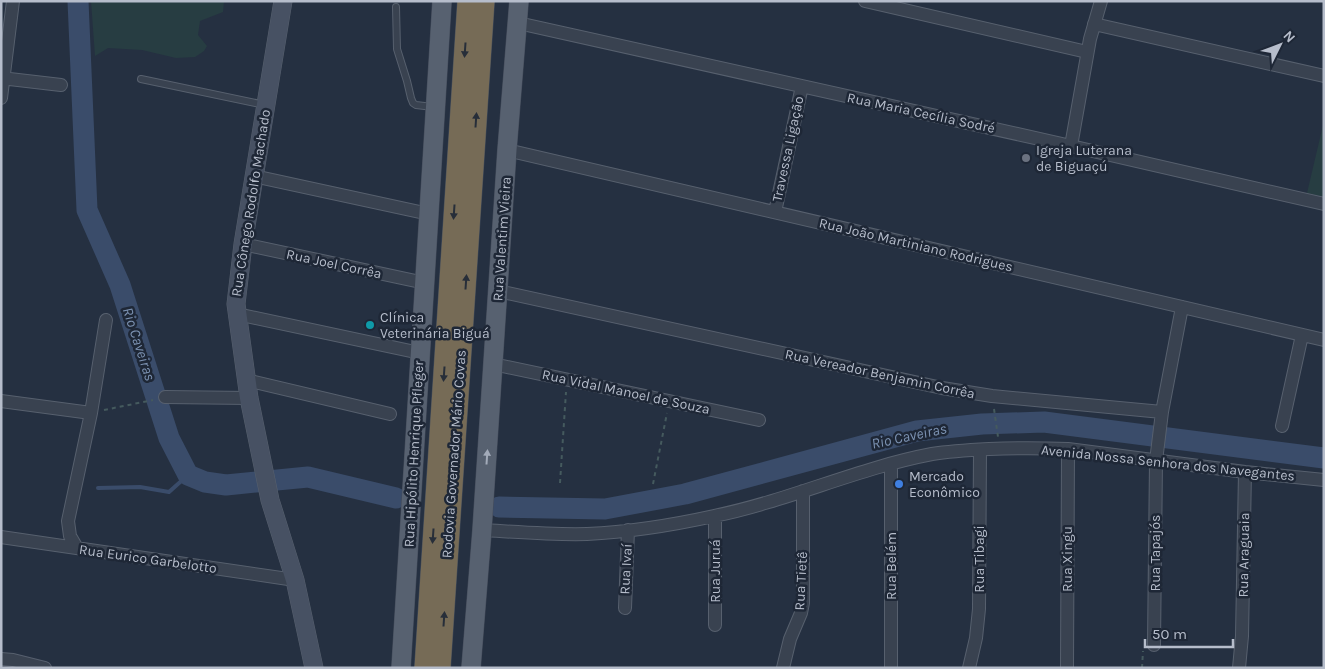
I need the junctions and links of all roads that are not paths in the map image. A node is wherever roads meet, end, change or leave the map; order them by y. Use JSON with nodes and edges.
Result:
{"nodes":[{"id":1,"x":13,"y":1,"type":"edge"},
{"id":2,"x":283,"y":1,"type":"edge"},
{"id":3,"x":442,"y":1,"type":"edge"},
{"id":4,"x":468,"y":1,"type":"edge"},
{"id":5,"x":484,"y":1,"type":"edge"},
{"id":6,"x":520,"y":1,"type":"edge"},
{"id":7,"x":865,"y":1,"type":"edge"},
{"id":8,"x":1101,"y":1,"type":"edge"},
{"id":9,"x":396,"y":7,"type":"dead end"},
{"id":10,"x":518,"y":22,"type":"junction"},
{"id":11,"x":1094,"y":24,"type":"junction"},
{"id":12,"x":1087,"y":52,"type":"junction"},
{"id":13,"x":1324,"y":76,"type":"edge"},
{"id":14,"x":2,"y":78,"type":"edge"},
{"id":15,"x":141,"y":79,"type":"dead end"},
{"id":16,"x":61,"y":85,"type":"dead end"},
{"id":17,"x":802,"y":86,"type":"junction"},
{"id":18,"x":1,"y":98,"type":"edge"},
{"id":19,"x":266,"y":106,"type":"junction"},
{"id":20,"x":436,"y":107,"type":"junction"},
{"id":21,"x":1072,"y":146,"type":"junction"},
{"id":22,"x":507,"y":150,"type":"junction"},
{"id":23,"x":254,"y":176,"type":"junction"},
{"id":24,"x":1324,"y":204,"type":"edge"},
{"id":25,"x":775,"y":212,"type":"junction"},
{"id":26,"x":429,"y":214,"type":"junction"},
{"id":27,"x":243,"y":244,"type":"junction"},
{"id":28,"x":425,"y":283,"type":"junction"},
{"id":29,"x":498,"y":291,"type":"junction"},
{"id":30,"x":1182,"y":307,"type":"junction"},
{"id":31,"x":237,"y":314,"type":"junction"},
{"id":32,"x":106,"y":320,"type":"dead end"},
{"id":33,"x":1302,"y":335,"type":"junction"},
{"id":34,"x":1324,"y":340,"type":"edge"},
{"id":35,"x":420,"y":353,"type":"junction"},
{"id":36,"x":493,"y":364,"type":"junction"},
{"id":37,"x":246,"y":380,"type":"junction"},
{"id":38,"x":165,"y":397,"type":"road end"},
{"id":39,"x":249,"y":398,"type":"junction"},
{"id":40,"x":1,"y":401,"type":"edge"},
{"id":41,"x":91,"y":413,"type":"junction"},
{"id":42,"x":390,"y":414,"type":"dead end"},
{"id":43,"x":1161,"y":415,"type":"junction"},
{"id":44,"x":759,"y":420,"type":"dead end"},
{"id":45,"x":1282,"y":426,"type":"dead end"},
{"id":46,"x":1068,"y":449,"type":"junction"},
{"id":47,"x":980,"y":450,"type":"junction"},
{"id":48,"x":1156,"y":460,"type":"junction"},
{"id":49,"x":891,"y":464,"type":"junction"},
{"id":50,"x":1244,"y":472,"type":"junction"},
{"id":51,"x":1324,"y":480,"type":"edge"},
{"id":52,"x":803,"y":491,"type":"junction"},
{"id":53,"x":715,"y":516,"type":"junction"},
{"id":54,"x":482,"y":530,"type":"junction"},
{"id":55,"x":628,"y":530,"type":"junction"},
{"id":56,"x":1,"y":537,"type":"edge"},
{"id":57,"x":77,"y":548,"type":"junction"},
{"id":58,"x":295,"y":580,"type":"junction"},
{"id":59,"x":624,"y":608,"type":"dead end"},
{"id":60,"x":715,"y":625,"type":"dead end"},
{"id":61,"x":1154,"y":645,"type":"dead end"},
{"id":62,"x":1,"y":659,"type":"edge"},
{"id":63,"x":45,"y":668,"type":"edge"},
{"id":64,"x":314,"y":668,"type":"edge"},
{"id":65,"x":402,"y":668,"type":"edge"},
{"id":66,"x":425,"y":668,"type":"edge"},
{"id":67,"x":440,"y":668,"type":"edge"},
{"id":68,"x":471,"y":668,"type":"edge"},
{"id":69,"x":782,"y":668,"type":"edge"},
{"id":70,"x":891,"y":668,"type":"edge"},
{"id":71,"x":969,"y":668,"type":"edge"},
{"id":72,"x":1067,"y":668,"type":"edge"},
{"id":73,"x":1239,"y":668,"type":"edge"}],
"edges":[{"from":1,"to":14,"type":"street"},
{"from":2,"to":19,"type":"main road","name":"Rua Cônego Rodolfo Machado"},
{"from":3,"to":20,"type":"main road","name":"Rua Hipólito Henrique Pfleger"},
{"from":4,"to":66,"type":"highway","name":"Rodovia Governador Mário Covas","one_way":true},
{"from":67,"to":5,"type":"highway","name":"Rodovia Governador Mário Covas","one_way":true},
{"from":6,"to":10,"type":"main road","name":"Rua Valentim Vieira"},
{"from":7,"to":12,"type":"street"},
{"from":8,"to":11,"type":"street"},
{"from":9,"to":20,"type":"lane"},
{"from":10,"to":17,"type":"street","name":"Rua Maria Cecília Sodré"},
{"from":10,"to":22,"type":"main road","name":"Rua Valentim Vieira"},
{"from":11,"to":12,"type":"street"},
{"from":11,"to":13,"type":"street"},
{"from":12,"to":21,"type":"street"},
{"from":14,"to":16,"type":"street"},
{"from":14,"to":18,"type":"street"},
{"from":15,"to":19,"type":"lane"},
{"from":17,"to":21,"type":"street","name":"Rua Maria Cecília Sodré"},
{"from":17,"to":25,"type":"street","name":"Travessa Ligação"},
{"from":19,"to":23,"type":"main road","name":"Rua Cônego Rodolfo Machado"},
{"from":20,"to":26,"type":"main road","name":"Rua Hipólito Henrique Pfleger"},
{"from":21,"to":24,"type":"street","name":"Rua Maria Cecília Sodré"},
{"from":22,"to":25,"type":"street","name":"Rua João Martiniano Rodrigues"},
{"from":22,"to":29,"type":"main road","name":"Rua Valentim Vieira"},
{"from":23,"to":26,"type":"street"},
{"from":23,"to":27,"type":"main road","name":"Rua Cônego Rodolfo Machado"},
{"from":25,"to":30,"type":"street","name":"Rua João Martiniano Rodrigues"},
{"from":26,"to":28,"type":"main road","name":"Rua Hipólito Henrique Pfleger"},
{"from":27,"to":28,"type":"street","name":"Rua Joel Corrêa"},
{"from":27,"to":31,"type":"main road","name":"Rua Cônego Rodolfo Machado"},
{"from":28,"to":35,"type":"main road","name":"Rua Hipólito Henrique Pfleger"},
{"from":29,"to":36,"type":"main road","name":"Rua Valentim Vieira"},
{"from":29,"to":43,"type":"street","name":"Rua Vereador Benjamin Corrêa"},
{"from":30,"to":33,"type":"street","name":"Rua João Martiniano Rodrigues"},
{"from":30,"to":43,"type":"street"},
{"from":31,"to":35,"type":"street"},
{"from":31,"to":37,"type":"main road","name":"Rua Cônego Rodolfo Machado"},
{"from":32,"to":41,"type":"street"},
{"from":33,"to":34,"type":"street","name":"Rua João Martiniano Rodrigues"},
{"from":33,"to":45,"type":"street"},
{"from":35,"to":65,"type":"main road","name":"Rua Hipólito Henrique Pfleger"},
{"from":36,"to":44,"type":"street","name":"Rua Vidal Manoel de Souza"},
{"from":54,"to":36,"type":"main road","name":"Rua Valentim Vieira","one_way":true},
{"from":37,"to":39,"type":"main road","name":"Rua Cônego Rodolfo Machado"},
{"from":37,"to":42,"type":"street"},
{"from":38,"to":39,"type":"street"},
{"from":39,"to":58,"type":"main road","name":"Rua Cônego Rodolfo Machado"},
{"from":40,"to":41,"type":"street"},
{"from":41,"to":57,"type":"street"},
{"from":43,"to":48,"type":"street","name":"Rua Tapajós"},
{"from":46,"to":47,"type":"street","name":"Avenida Nossa Senhora dos Navegantes"},
{"from":46,"to":48,"type":"street","name":"Avenida Nossa Senhora dos Navegantes"},
{"from":46,"to":72,"type":"street","name":"Rua Xingu"},
{"from":47,"to":49,"type":"street","name":"Avenida Nossa Senhora dos Navegantes"},
{"from":47,"to":71,"type":"street","name":"Rua Tibagi"},
{"from":48,"to":50,"type":"street","name":"Avenida Nossa Senhora dos Navegantes"},
{"from":48,"to":61,"type":"street","name":"Rua Tapajós"},
{"from":49,"to":52,"type":"street","name":"Avenida Nossa Senhora dos Navegantes"},
{"from":49,"to":70,"type":"street","name":"Rua Belém"},
{"from":50,"to":51,"type":"street","name":"Avenida Nossa Senhora dos Navegantes"},
{"from":50,"to":73,"type":"street","name":"Rua Araguaia"},
{"from":52,"to":53,"type":"street","name":"Avenida Nossa Senhora dos Navegantes"},
{"from":52,"to":69,"type":"street","name":"Rua Tietê"},
{"from":53,"to":55,"type":"street","name":"Avenida Nossa Senhora dos Navegantes"},
{"from":53,"to":60,"type":"street","name":"Rua Juruá"},
{"from":54,"to":55,"type":"street","name":"Avenida Nossa Senhora dos Navegantes"},
{"from":54,"to":68,"type":"main road","name":"Rua Valentim Vieira"},
{"from":55,"to":59,"type":"street","name":"Rua Ivaí"},
{"from":56,"to":57,"type":"street","name":"Rua Eurico Garbelotto"},
{"from":57,"to":58,"type":"street","name":"Rua Eurico Garbelotto"},
{"from":58,"to":64,"type":"main road","name":"Rua Cônego Rodolfo Machado"},
{"from":62,"to":63,"type":"street"}]}
